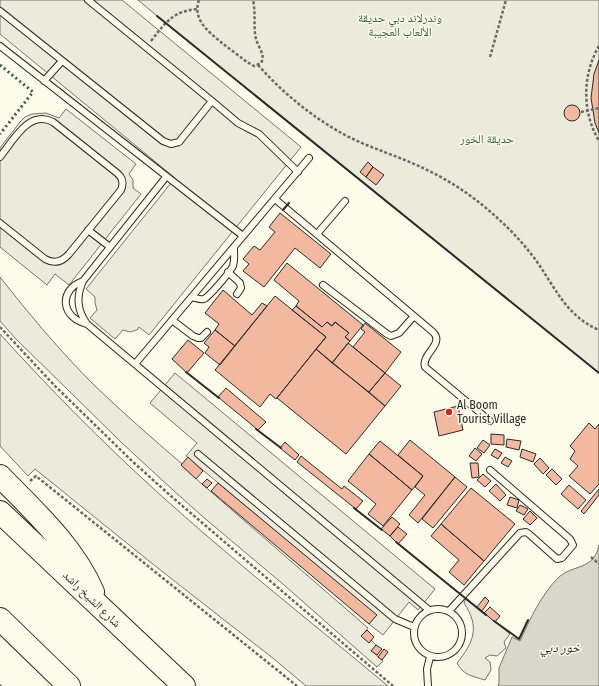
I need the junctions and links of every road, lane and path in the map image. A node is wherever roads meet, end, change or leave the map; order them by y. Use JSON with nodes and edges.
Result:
{"nodes":[{"id":1,"x":88,"y":0,"type":"edge"},
{"id":2,"x":199,"y":0,"type":"edge"},
{"id":3,"x":253,"y":0,"type":"edge"},
{"id":4,"x":506,"y":0,"type":"edge"},
{"id":5,"x":197,"y":9,"type":"junction"},
{"id":6,"x":0,"y":11,"type":"edge"},
{"id":7,"x":0,"y":46,"type":"edge"},
{"id":8,"x":599,"y":46,"type":"edge"},
{"id":9,"x":146,"y":47,"type":"junction"},
{"id":10,"x":490,"y":57,"type":"dead end"},
{"id":11,"x":62,"y":61,"type":"junction"},
{"id":12,"x":258,"y":65,"type":"junction"},
{"id":13,"x":44,"y":81,"type":"junction"},
{"id":14,"x":212,"y":101,"type":"junction"},
{"id":15,"x":599,"y":108,"type":"edge"},
{"id":16,"x":588,"y":111,"type":"junction"},
{"id":17,"x":581,"y":112,"type":"dead end"},
{"id":18,"x":599,"y":142,"type":"edge"},
{"id":19,"x":0,"y":157,"type":"edge"},
{"id":20,"x":309,"y":158,"type":"dead end"},
{"id":21,"x":298,"y":172,"type":"junction"},
{"id":22,"x":166,"y":177,"type":"junction"},
{"id":23,"x":274,"y":199,"type":"junction"},
{"id":24,"x":345,"y":201,"type":"dead end"},
{"id":25,"x":0,"y":223,"type":"edge"},
{"id":26,"x":88,"y":230,"type":"junction"},
{"id":27,"x":317,"y":234,"type":"junction"},
{"id":28,"x":243,"y":236,"type":"junction"},
{"id":29,"x":110,"y":247,"type":"junction"},
{"id":30,"x":234,"y":248,"type":"junction"},
{"id":31,"x":228,"y":272,"type":"junction"},
{"id":32,"x":83,"y":281,"type":"junction"},
{"id":33,"x":323,"y":285,"type":"dead end"},
{"id":34,"x":237,"y":294,"type":"dead end"},
{"id":35,"x":192,"y":297,"type":"junction"},
{"id":36,"x":414,"y":316,"type":"junction"},
{"id":37,"x":172,"y":320,"type":"junction"},
{"id":38,"x":87,"y":324,"type":"junction"},
{"id":39,"x":0,"y":327,"type":"edge"},
{"id":40,"x":599,"y":330,"type":"edge"},
{"id":41,"x":207,"y":332,"type":"dead end"},
{"id":42,"x":135,"y":364,"type":"junction"},
{"id":43,"x":490,"y":421,"type":"dead end"},
{"id":44,"x":198,"y":454,"type":"dead end"},
{"id":45,"x":490,"y":470,"type":"dead end"},
{"id":46,"x":0,"y":476,"type":"edge"},
{"id":47,"x":30,"y":482,"type":"dead end"},
{"id":48,"x":0,"y":512,"type":"edge"},
{"id":49,"x":591,"y":557,"type":"dead end"},
{"id":50,"x":599,"y":564,"type":"edge"},
{"id":51,"x":99,"y":606,"type":"junction"},
{"id":52,"x":429,"y":610,"type":"junction"},
{"id":53,"x":449,"y":612,"type":"junction"},
{"id":54,"x":0,"y":619,"type":"edge"},
{"id":55,"x":414,"y":627,"type":"junction"},
{"id":56,"x":430,"y":657,"type":"junction"},
{"id":57,"x":69,"y":686,"type":"edge"},
{"id":58,"x":184,"y":686,"type":"edge"},
{"id":59,"x":297,"y":686,"type":"edge"},
{"id":60,"x":393,"y":686,"type":"edge"},
{"id":61,"x":428,"y":686,"type":"edge"}],
"edges":[{"from":1,"to":9,"type":"lane"},
{"from":2,"to":5,"type":"path"},
{"from":3,"to":12,"type":"path"},
{"from":4,"to":10,"type":"path"},
{"from":5,"to":9,"type":"path"},
{"from":5,"to":12,"type":"path"},
{"from":6,"to":11,"type":"lane"},
{"from":7,"to":13,"type":"lane"},
{"from":8,"to":16,"type":"path"},
{"from":9,"to":14,"type":"lane"},
{"from":11,"to":13,"type":"lane"},
{"from":11,"to":14,"type":"lane"},
{"from":12,"to":40,"type":"path"},
{"from":13,"to":22,"type":"lane"},
{"from":14,"to":21,"type":"lane"},
{"from":15,"to":16,"type":"path"},
{"from":16,"to":17,"type":"path"},
{"from":16,"to":18,"type":"path"},
{"from":19,"to":26,"type":"lane"},
{"from":20,"to":21,"type":"lane"},
{"from":21,"to":23,"type":"lane"},
{"from":22,"to":28,"type":"lane"},
{"from":22,"to":29,"type":"lane"},
{"from":23,"to":27,"type":"lane"},
{"from":23,"to":28,"type":"lane"},
{"from":24,"to":27,"type":"lane"},
{"from":25,"to":26,"type":"lane"},
{"from":26,"to":29,"type":"lane"},
{"from":27,"to":36,"type":"lane"},
{"from":28,"to":30,"type":"lane"},
{"from":29,"to":32,"type":"lane"},
{"from":30,"to":31,"type":"lane"},
{"from":30,"to":35,"type":"lane"},
{"from":31,"to":34,"type":"lane"},
{"from":31,"to":35,"type":"lane"},
{"from":32,"to":38,"type":"lane"},
{"from":32,"to":38,"type":"lane"},
{"from":33,"to":36,"type":"lane"},
{"from":35,"to":37,"type":"lane"},
{"from":36,"to":43,"type":"lane"},
{"from":37,"to":41,"type":"lane"},
{"from":37,"to":42,"type":"lane"},
{"from":38,"to":42,"type":"lane"},
{"from":39,"to":60,"type":"path"},
{"from":42,"to":52,"type":"lane"},
{"from":44,"to":55,"type":"lane"},
{"from":45,"to":53,"type":"lane"},
{"from":46,"to":51,"type":"highway"},
{"from":47,"to":59,"type":"path"},
{"from":48,"to":51,"type":"highway","name":"شارع الشيخ راشد"},
{"from":49,"to":50,"type":"path"},
{"from":51,"to":58,"type":"highway","name":"شارع الشيخ راشد"},
{"from":52,"to":53,"type":"lane"},
{"from":52,"to":55,"type":"lane"},
{"from":53,"to":56,"type":"lane"},
{"from":54,"to":57,"type":"highway"},
{"from":55,"to":56,"type":"lane"},
{"from":56,"to":61,"type":"lane"}]}
